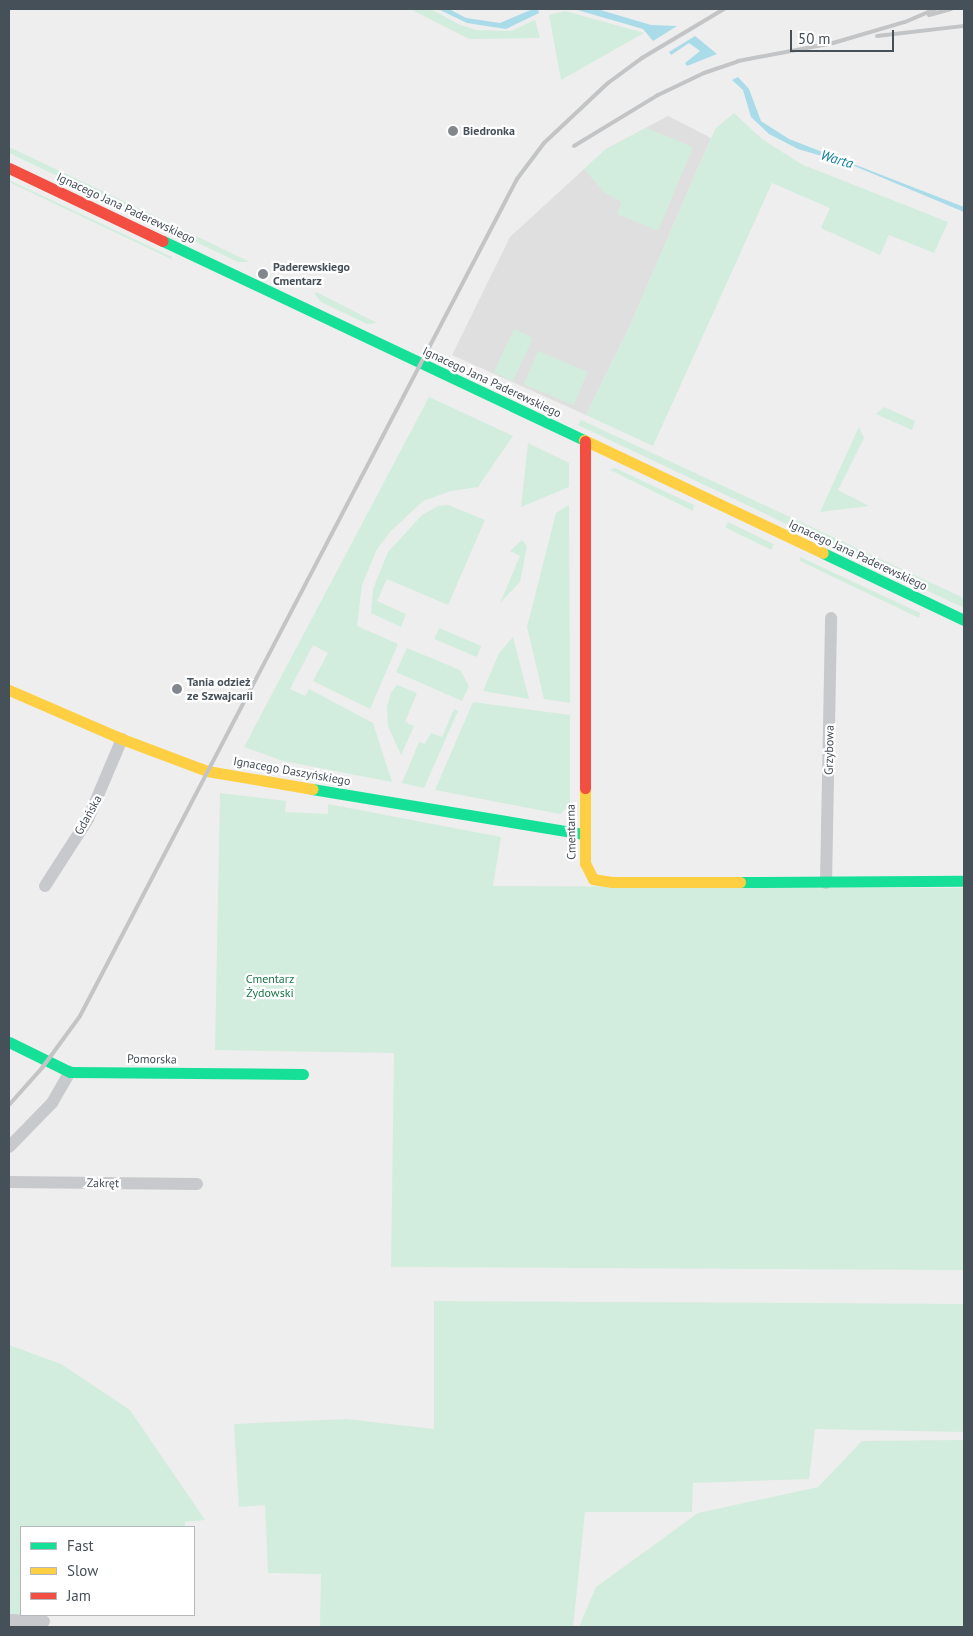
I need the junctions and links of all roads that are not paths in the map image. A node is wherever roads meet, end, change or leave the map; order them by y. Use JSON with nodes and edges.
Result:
{"nodes":[{"id":1,"x":9,"y":168,"type":"edge"},
{"id":2,"x":584,"y":441,"type":"junction"},
{"id":3,"x":831,"y":618,"type":"dead end"},
{"id":4,"x":964,"y":620,"type":"edge"},
{"id":5,"x":9,"y":690,"type":"edge"},
{"id":6,"x":122,"y":739,"type":"junction"},
{"id":7,"x":584,"y":834,"type":"junction"},
{"id":8,"x":964,"y":882,"type":"edge"},
{"id":9,"x":826,"y":883,"type":"junction"},
{"id":10,"x":45,"y":886,"type":"dead end"},
{"id":11,"x":9,"y":1042,"type":"edge"},
{"id":12,"x":70,"y":1072,"type":"junction"},
{"id":13,"x":303,"y":1074,"type":"dead end"},
{"id":14,"x":9,"y":1146,"type":"edge"},
{"id":15,"x":9,"y":1182,"type":"edge"},
{"id":16,"x":197,"y":1184,"type":"dead end"},
{"id":17,"x":9,"y":1620,"type":"edge"},
{"id":18,"x":44,"y":1621,"type":"dead end"}],
"edges":[{"from":1,"to":2,"type":"street","name":"Ignacego Jana Paderewskiego"},
{"from":2,"to":4,"type":"street","name":"Ignacego Jana Paderewskiego"},
{"from":2,"to":7,"type":"street","name":"Cmentarna"},
{"from":3,"to":9,"type":"street","name":"Grzybowa"},
{"from":5,"to":6,"type":"street","name":"Ignacego Daszyńskiego"},
{"from":6,"to":7,"type":"street","name":"Ignacego Daszyńskiego"},
{"from":6,"to":10,"type":"street","name":"Gdańska"},
{"from":7,"to":9,"type":"street","name":"Cmentarna"},
{"from":8,"to":9,"type":"street","name":"Cmentarna"},
{"from":11,"to":12,"type":"street","name":"Pomorska"},
{"from":12,"to":13,"type":"street","name":"Pomorska"},
{"from":12,"to":14,"type":"street"},
{"from":15,"to":16,"type":"street","name":"Zakręt"},
{"from":17,"to":18,"type":"street"}]}
